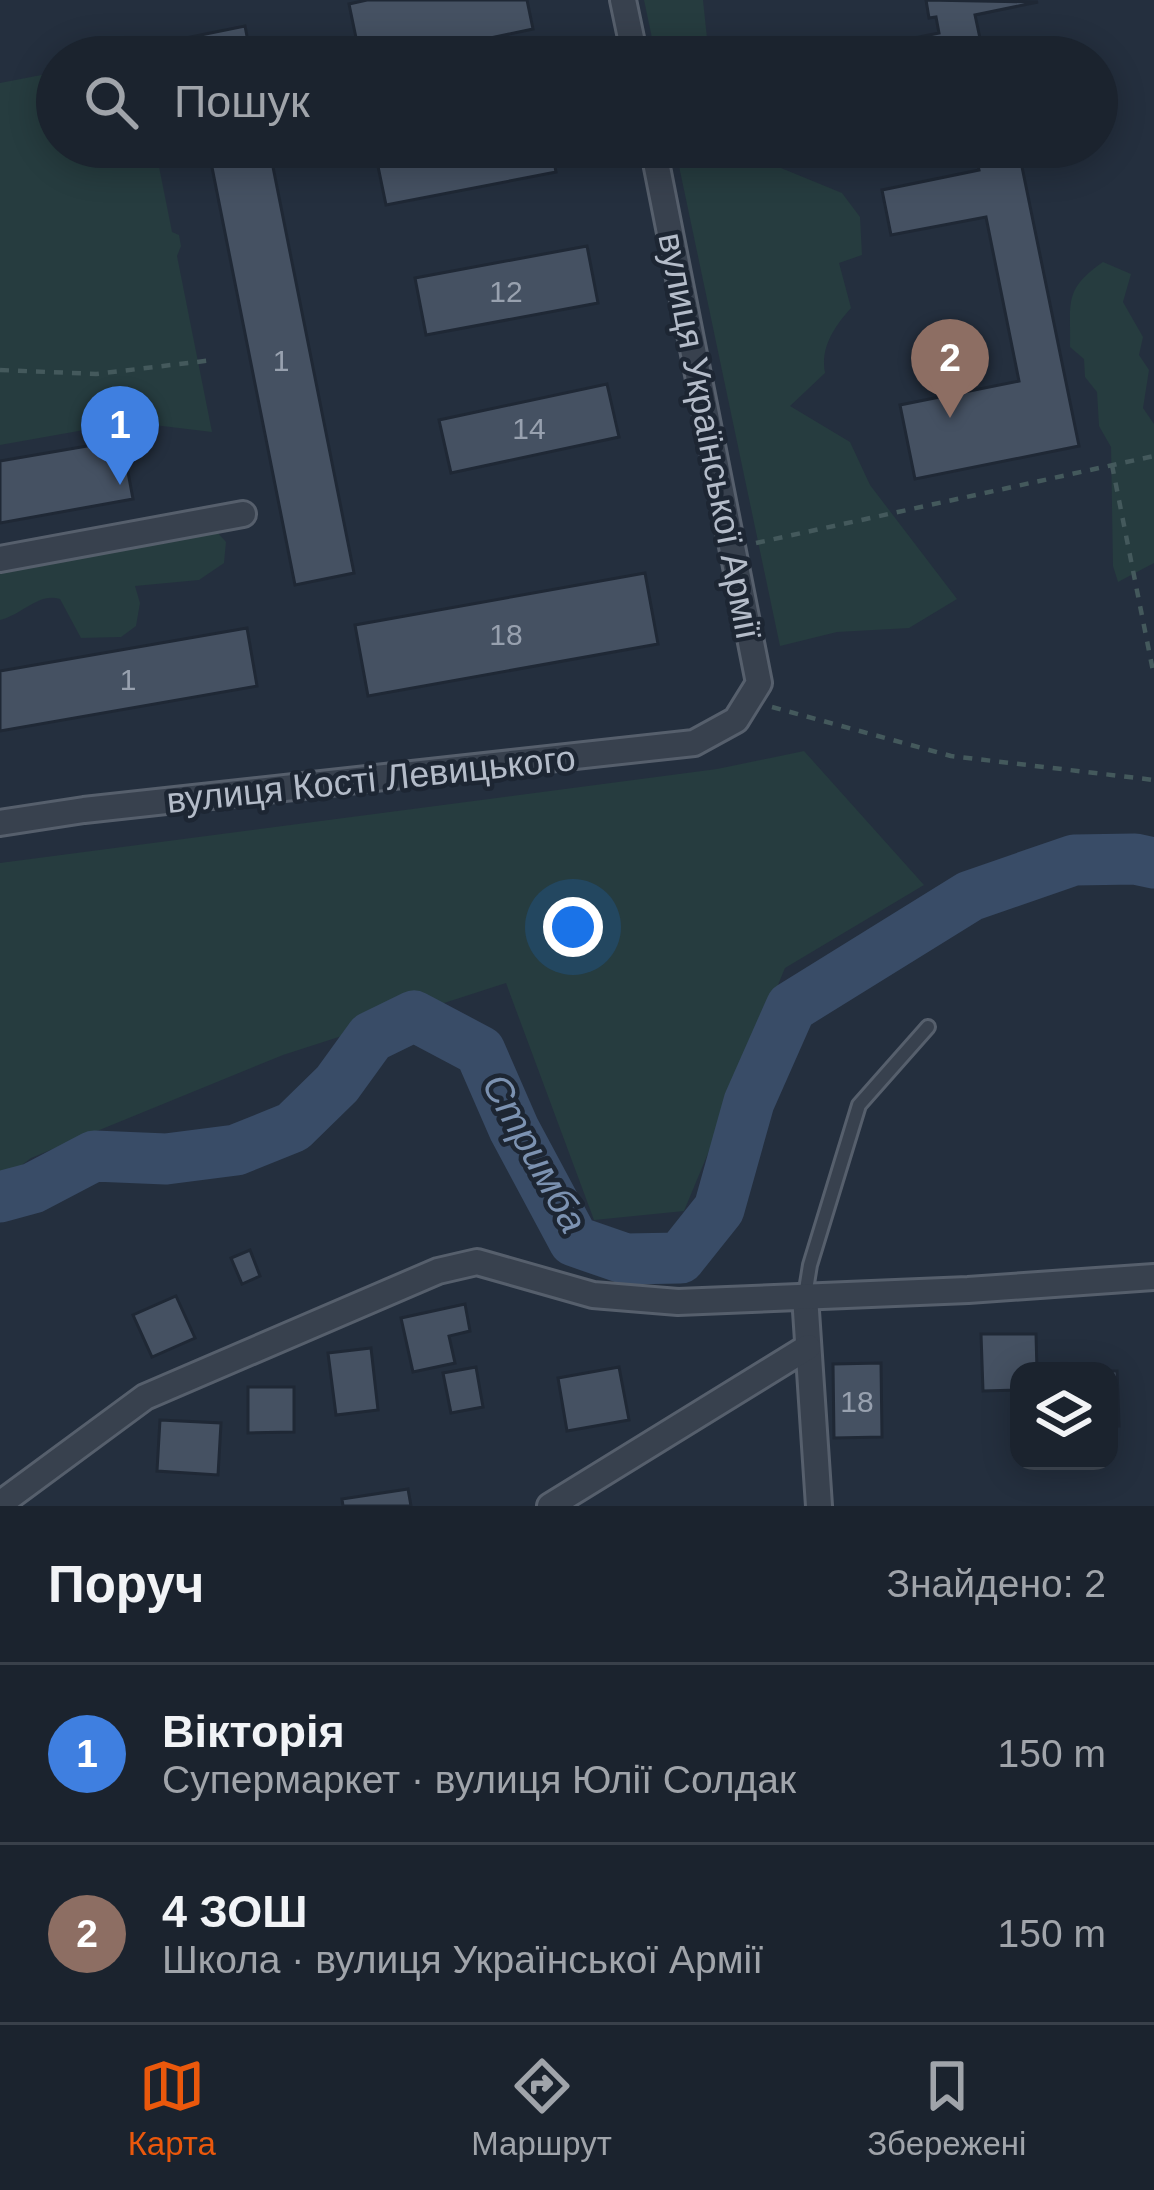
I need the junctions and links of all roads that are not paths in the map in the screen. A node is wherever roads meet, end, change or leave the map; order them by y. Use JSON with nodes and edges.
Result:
{"nodes":[{"id":1,"x":623,"y":0,"type":"edge"},
{"id":2,"x":631,"y":36,"type":"edge"},
{"id":3,"x":657,"y":168,"type":"edge"},
{"id":4,"x":243,"y":514,"type":"dead end"},
{"id":5,"x":0,"y":560,"type":"edge"},
{"id":6,"x":742,"y":710,"type":"joint"},
{"id":7,"x":0,"y":823,"type":"edge"},
{"id":8,"x":928,"y":1027,"type":"dead end"},
{"id":9,"x":1154,"y":1277,"type":"edge"},
{"id":10,"x":805,"y":1296,"type":"junction"},
{"id":11,"x":808,"y":1347,"type":"junction"},
{"id":12,"x":0,"y":1504,"type":"edge"},
{"id":13,"x":550,"y":1506,"type":"edge"},
{"id":14,"x":819,"y":1506,"type":"edge"}],
"edges":[{"from":1,"to":2,"type":"street"},
{"from":3,"to":6,"type":"street","name":"вулиця Української Армії"},
{"from":4,"to":5,"type":"street"},
{"from":6,"to":7,"type":"street","name":"вулиця Кості Левицького"},
{"from":8,"to":10,"type":"lane"},
{"from":9,"to":10,"type":"street"},
{"from":10,"to":11,"type":"street"},
{"from":10,"to":12,"type":"street"},
{"from":11,"to":13,"type":"street"},
{"from":11,"to":14,"type":"street"}]}
